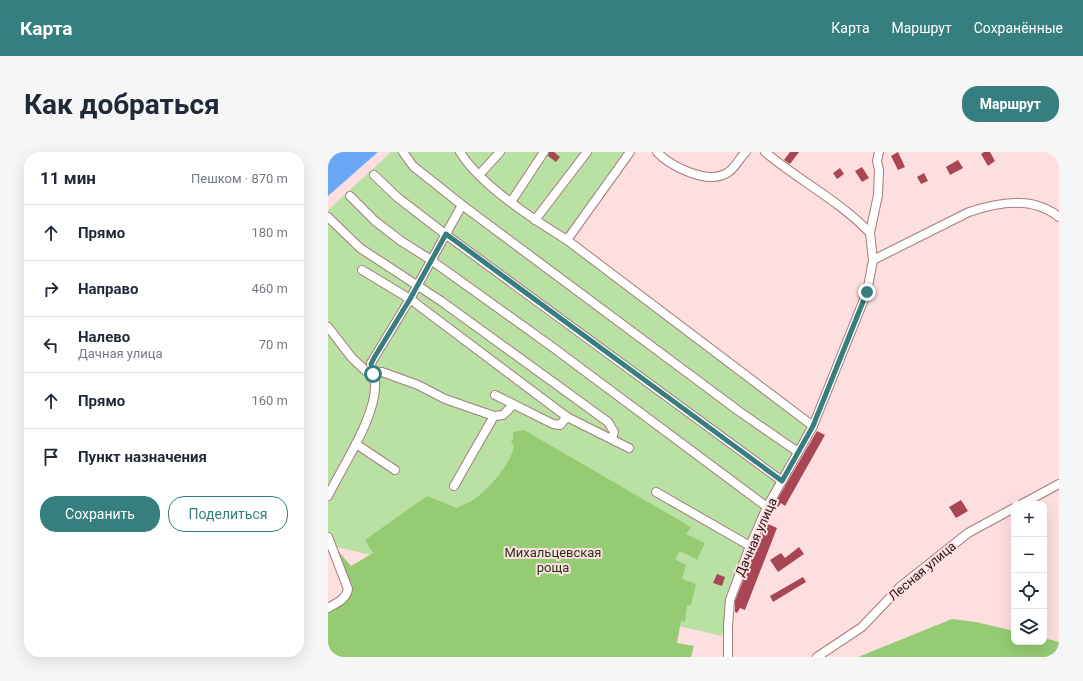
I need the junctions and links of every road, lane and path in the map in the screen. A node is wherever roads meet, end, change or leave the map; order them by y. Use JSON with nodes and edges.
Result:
{"nodes":[{"id":1,"x":403,"y":152,"type":"edge"},
{"id":2,"x":460,"y":152,"type":"edge"},
{"id":3,"x":500,"y":152,"type":"edge"},
{"id":4,"x":544,"y":152,"type":"edge"},
{"id":5,"x":587,"y":152,"type":"edge"},
{"id":6,"x":630,"y":152,"type":"edge"},
{"id":7,"x":657,"y":152,"type":"edge"},
{"id":8,"x":746,"y":152,"type":"edge"},
{"id":9,"x":765,"y":152,"type":"edge"},
{"id":10,"x":879,"y":152,"type":"edge"},
{"id":11,"x":374,"y":175,"type":"dead end"},
{"id":12,"x":479,"y":175,"type":"junction"},
{"id":13,"x":350,"y":196,"type":"dead end"},
{"id":14,"x":511,"y":202,"type":"junction"},
{"id":15,"x":462,"y":205,"type":"junction"},
{"id":16,"x":1059,"y":216,"type":"edge"},
{"id":17,"x":328,"y":217,"type":"edge"},
{"id":18,"x":535,"y":220,"type":"junction"},
{"id":19,"x":870,"y":233,"type":"junction"},
{"id":20,"x":446,"y":234,"type":"junction"},
{"id":21,"x":567,"y":240,"type":"junction"},
{"id":22,"x":431,"y":260,"type":"junction"},
{"id":23,"x":873,"y":260,"type":"junction"},
{"id":24,"x":362,"y":270,"type":"dead end"},
{"id":25,"x":417,"y":285,"type":"junction"},
{"id":26,"x":410,"y":299,"type":"junction"},
{"id":27,"x":328,"y":326,"type":"edge"},
{"id":28,"x":373,"y":374,"type":"junction"},
{"id":29,"x":495,"y":395,"type":"dead end"},
{"id":30,"x":513,"y":405,"type":"junction"},
{"id":31,"x":494,"y":416,"type":"junction"},
{"id":32,"x":567,"y":417,"type":"junction"},
{"id":33,"x":813,"y":426,"type":"junction"},
{"id":34,"x":612,"y":439,"type":"junction"},
{"id":35,"x":356,"y":444,"type":"junction"},
{"id":36,"x":629,"y":448,"type":"dead end"},
{"id":37,"x":798,"y":452,"type":"junction"},
{"id":38,"x":395,"y":470,"type":"dead end"},
{"id":39,"x":782,"y":481,"type":"junction"},
{"id":40,"x":1059,"y":484,"type":"edge"},
{"id":41,"x":454,"y":486,"type":"dead end"},
{"id":42,"x":656,"y":492,"type":"dead end"},
{"id":43,"x":328,"y":496,"type":"edge"},
{"id":44,"x":1028,"y":501,"type":"edge"},
{"id":45,"x":768,"y":507,"type":"junction"},
{"id":46,"x":1011,"y":510,"type":"edge"},
{"id":47,"x":328,"y":537,"type":"edge"},
{"id":48,"x":750,"y":546,"type":"junction"},
{"id":49,"x":328,"y":608,"type":"edge"},
{"id":50,"x":728,"y":657,"type":"edge"},
{"id":51,"x":817,"y":657,"type":"edge"}],
"edges":[{"from":1,"to":15,"type":"street"},
{"from":2,"to":12,"type":"street"},
{"from":3,"to":12,"type":"street"},
{"from":4,"to":14,"type":"street"},
{"from":5,"to":18,"type":"street"},
{"from":6,"to":21,"type":"street"},
{"from":7,"to":8,"type":"street"},
{"from":9,"to":19,"type":"street"},
{"from":10,"to":19,"type":"street","name":"Дачная улица"},
{"from":11,"to":20,"type":"street"},
{"from":12,"to":14,"type":"street"},
{"from":13,"to":22,"type":"street"},
{"from":14,"to":18,"type":"street"},
{"from":15,"to":20,"type":"street"},
{"from":15,"to":37,"type":"street"},
{"from":16,"to":23,"type":"street"},
{"from":17,"to":25,"type":"street"},
{"from":18,"to":21,"type":"street"},
{"from":19,"to":23,"type":"street","name":"Дачная улица"},
{"from":20,"to":22,"type":"street"},
{"from":20,"to":39,"type":"street"},
{"from":21,"to":33,"type":"street"},
{"from":22,"to":25,"type":"street"},
{"from":22,"to":45,"type":"street"},
{"from":23,"to":33,"type":"street","name":"Дачная улица"},
{"from":24,"to":26,"type":"street"},
{"from":25,"to":26,"type":"street"},
{"from":25,"to":34,"type":"street"},
{"from":26,"to":28,"type":"street"},
{"from":26,"to":32,"type":"street"},
{"from":27,"to":28,"type":"street"},
{"from":28,"to":31,"type":"street"},
{"from":28,"to":35,"type":"street"},
{"from":29,"to":30,"type":"street"},
{"from":30,"to":31,"type":"street"},
{"from":30,"to":32,"type":"street"},
{"from":31,"to":41,"type":"street"},
{"from":32,"to":34,"type":"street"},
{"from":33,"to":37,"type":"street","name":"Дачная улица"},
{"from":34,"to":36,"type":"street"},
{"from":35,"to":38,"type":"street"},
{"from":35,"to":43,"type":"street"},
{"from":37,"to":39,"type":"street","name":"Дачная улица"},
{"from":39,"to":45,"type":"street","name":"Дачная улица"},
{"from":40,"to":44,"type":"street"},
{"from":42,"to":48,"type":"street"},
{"from":45,"to":48,"type":"street","name":"Дачная улица"},
{"from":46,"to":51,"type":"street","name":"Лесная улица"},
{"from":47,"to":49,"type":"street"},
{"from":48,"to":50,"type":"street","name":"Дачная улица"}]}
